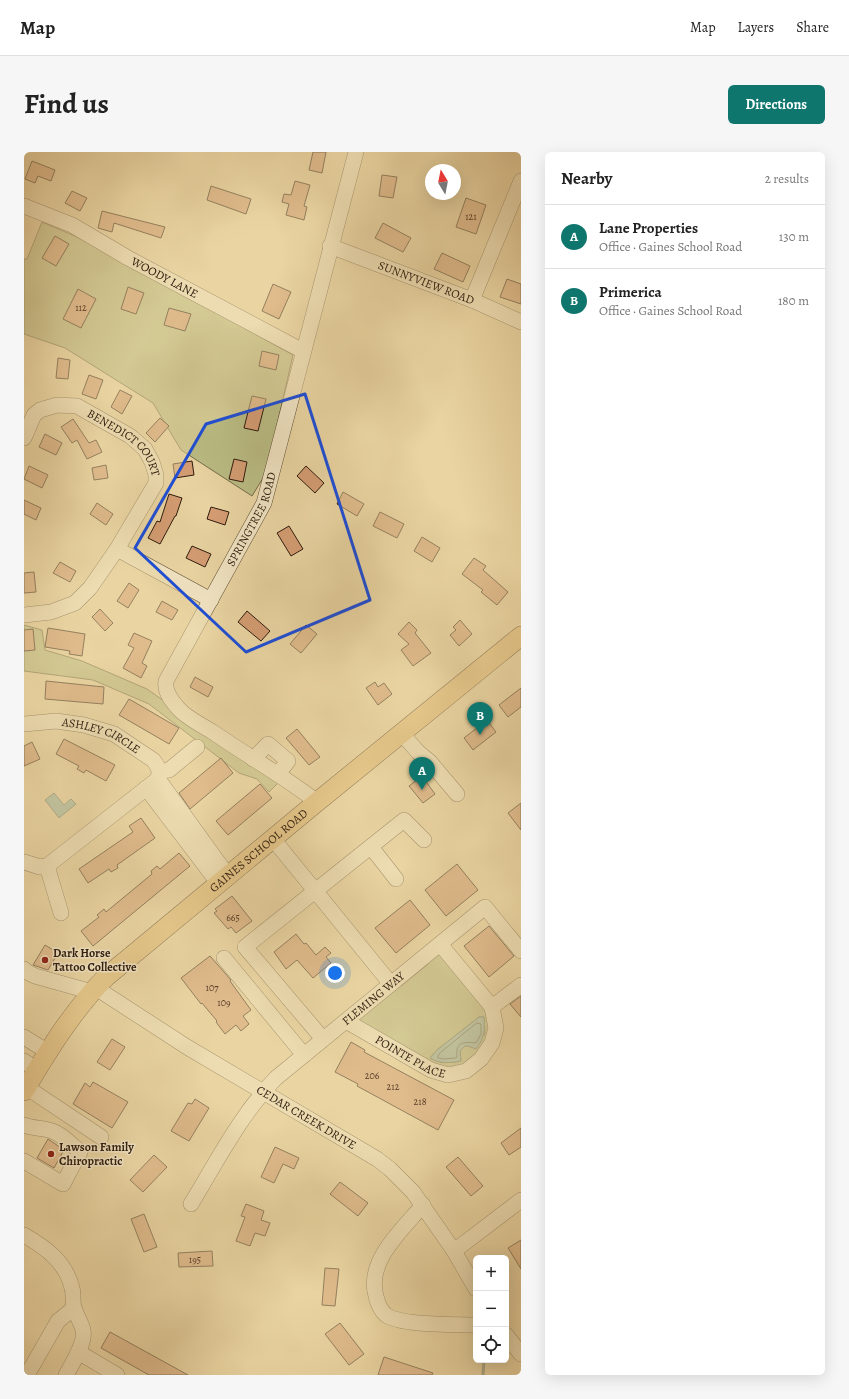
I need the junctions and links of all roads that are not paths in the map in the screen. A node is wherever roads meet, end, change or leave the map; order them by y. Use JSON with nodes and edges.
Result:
{"nodes":[{"id":1,"x":356,"y":152,"type":"edge"},
{"id":2,"x":521,"y":180,"type":"edge"},
{"id":3,"x":24,"y":206,"type":"edge"},
{"id":4,"x":330,"y":246,"type":"junction"},
{"id":5,"x":472,"y":300,"type":"junction"},
{"id":6,"x":521,"y":322,"type":"edge"},
{"id":7,"x":303,"y":351,"type":"junction"},
{"id":8,"x":24,"y":438,"type":"edge"},
{"id":9,"x":117,"y":549,"type":"junction"},
{"id":10,"x":211,"y":600,"type":"junction"},
{"id":11,"x":24,"y":615,"type":"edge"},
{"id":12,"x":521,"y":636,"type":"edge"},
{"id":13,"x":24,"y":724,"type":"edge"},
{"id":14,"x":402,"y":734,"type":"junction"},
{"id":15,"x":197,"y":747,"type":"dead end"},
{"id":16,"x":159,"y":776,"type":"junction"},
{"id":17,"x":146,"y":788,"type":"junction"},
{"id":18,"x":457,"y":794,"type":"dead end"},
{"id":19,"x":317,"y":802,"type":"junction"},
{"id":20,"x":273,"y":839,"type":"junction"},
{"id":21,"x":424,"y":840,"type":"dead end"},
{"id":22,"x":371,"y":847,"type":"junction"},
{"id":23,"x":24,"y":862,"type":"edge"},
{"id":24,"x":47,"y":866,"type":"junction"},
{"id":25,"x":396,"y":879,"type":"dead end"},
{"id":26,"x":224,"y":880,"type":"junction"},
{"id":27,"x":316,"y":892,"type":"junction"},
{"id":28,"x":61,"y":912,"type":"dead end"},
{"id":29,"x":440,"y":944,"type":"junction"},
{"id":30,"x":521,"y":951,"type":"edge"},
{"id":31,"x":224,"y":958,"type":"dead end"},
{"id":32,"x":24,"y":962,"type":"edge"},
{"id":33,"x":391,"y":984,"type":"junction"},
{"id":34,"x":521,"y":985,"type":"edge"},
{"id":35,"x":94,"y":990,"type":"junction"},
{"id":36,"x":492,"y":1007,"type":"junction"},
{"id":37,"x":346,"y":1021,"type":"junction"},
{"id":38,"x":24,"y":1037,"type":"edge"},
{"id":39,"x":323,"y":1039,"type":"junction"},
{"id":40,"x":48,"y":1052,"type":"junction"},
{"id":41,"x":304,"y":1055,"type":"junction"},
{"id":42,"x":30,"y":1065,"type":"edge"},
{"id":43,"x":25,"y":1089,"type":"edge"},
{"id":44,"x":262,"y":1092,"type":"junction"},
{"id":45,"x":24,"y":1126,"type":"edge"},
{"id":46,"x":101,"y":1137,"type":"dead end"},
{"id":47,"x":24,"y":1161,"type":"edge"},
{"id":48,"x":521,"y":1200,"type":"edge"},
{"id":49,"x":191,"y":1204,"type":"dead end"},
{"id":50,"x":423,"y":1205,"type":"junction"},
{"id":51,"x":24,"y":1235,"type":"edge"},
{"id":52,"x":454,"y":1251,"type":"junction"},
{"id":53,"x":473,"y":1284,"type":"edge"},
{"id":54,"x":74,"y":1308,"type":"junction"},
{"id":55,"x":473,"y":1325,"type":"edge"},
{"id":56,"x":509,"y":1340,"type":"edge"},
{"id":57,"x":78,"y":1352,"type":"junction"},
{"id":58,"x":521,"y":1354,"type":"edge"},
{"id":59,"x":27,"y":1375,"type":"edge"},
{"id":60,"x":66,"y":1375,"type":"edge"},
{"id":61,"x":117,"y":1375,"type":"edge"}],
"edges":[{"from":1,"to":4,"type":"street","name":"SPRINGTREE ROAD"},
{"from":2,"to":5,"type":"street"},
{"from":3,"to":7,"type":"street","name":"WOODY LANE"},
{"from":4,"to":5,"type":"street","name":"SUNNYVIEW ROAD"},
{"from":4,"to":7,"type":"street","name":"SPRINGTREE ROAD"},
{"from":5,"to":6,"type":"street","name":"SUNNYVIEW ROAD"},
{"from":7,"to":10,"type":"street","name":"SPRINGTREE ROAD"},
{"from":8,"to":9,"type":"street","name":"BENEDICT COURT"},
{"from":9,"to":10,"type":"street"},
{"from":9,"to":11,"type":"street","name":"BENEDICT COURT"},
{"from":10,"to":19,"type":"street","name":"SPRINGTREE ROAD"},
{"from":12,"to":14,"type":"main road","name":"GAINES SCHOOL ROAD"},
{"from":13,"to":16,"type":"street","name":"ASHLEY CIRCLE"},
{"from":14,"to":18,"type":"street"},
{"from":14,"to":19,"type":"main road","name":"GAINES SCHOOL ROAD"},
{"from":15,"to":16,"type":"street"},
{"from":16,"to":17,"type":"street"},
{"from":16,"to":26,"type":"street","name":"ASHLEY CIRCLE"},
{"from":17,"to":24,"type":"street"},
{"from":17,"to":26,"type":"street"},
{"from":19,"to":20,"type":"main road","name":"GAINES SCHOOL ROAD"},
{"from":20,"to":26,"type":"main road","name":"GAINES SCHOOL ROAD"},
{"from":20,"to":27,"type":"street"},
{"from":21,"to":22,"type":"street"},
{"from":22,"to":25,"type":"street"},
{"from":22,"to":27,"type":"street"},
{"from":23,"to":24,"type":"street"},
{"from":24,"to":28,"type":"street"},
{"from":26,"to":35,"type":"main road","name":"GAINES SCHOOL ROAD"},
{"from":27,"to":33,"type":"street"},
{"from":27,"to":39,"type":"street"},
{"from":29,"to":30,"type":"street","name":"FLEMING WAY"},
{"from":29,"to":33,"type":"street","name":"FLEMING WAY"},
{"from":29,"to":36,"type":"street","name":"POINTE PLACE"},
{"from":31,"to":41,"type":"street"},
{"from":32,"to":35,"type":"street","name":"CEDAR CREEK DRIVE"},
{"from":33,"to":37,"type":"street","name":"FLEMING WAY"},
{"from":34,"to":36,"type":"street"},
{"from":35,"to":40,"type":"main road","name":"GAINES SCHOOL ROAD"},
{"from":35,"to":44,"type":"street","name":"CEDAR CREEK DRIVE"},
{"from":36,"to":37,"type":"street","name":"POINTE PLACE"},
{"from":37,"to":39,"type":"street","name":"FLEMING WAY"},
{"from":38,"to":40,"type":"street"},
{"from":39,"to":41,"type":"street","name":"FLEMING WAY"},
{"from":40,"to":42,"type":"main road","name":"GAINES SCHOOL ROAD"},
{"from":41,"to":44,"type":"street","name":"FLEMING WAY"},
{"from":42,"to":43,"type":"main road","name":"GAINES SCHOOL ROAD"},
{"from":43,"to":46,"type":"street"},
{"from":44,"to":49,"type":"street","name":"FLEMING WAY"},
{"from":44,"to":50,"type":"street","name":"CEDAR CREEK DRIVE"},
{"from":45,"to":47,"type":"street"},
{"from":48,"to":52,"type":"street"},
{"from":50,"to":52,"type":"street","name":"CEDAR CREEK DRIVE"},
{"from":50,"to":55,"type":"street"},
{"from":51,"to":54,"type":"street"},
{"from":52,"to":53,"type":"street","name":"CEDAR CREEK DRIVE"},
{"from":54,"to":57,"type":"street"},
{"from":54,"to":59,"type":"street"},
{"from":56,"to":58,"type":"street"},
{"from":57,"to":60,"type":"street"},
{"from":57,"to":61,"type":"street"}]}
